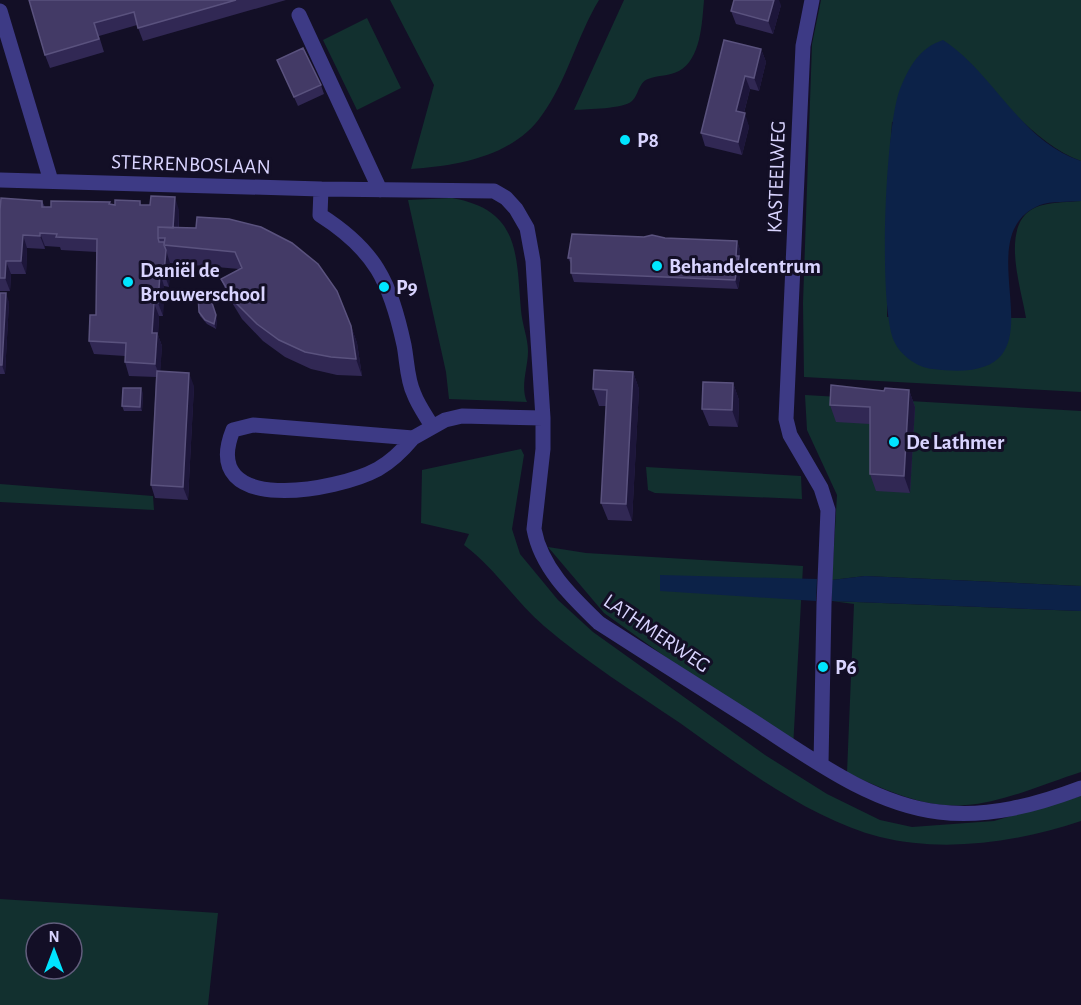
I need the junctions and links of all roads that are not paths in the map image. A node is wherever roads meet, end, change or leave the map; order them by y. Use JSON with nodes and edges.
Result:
{"nodes":[{"id":1,"x":812,"y":0,"type":"edge"},
{"id":2,"x":0,"y":11,"type":"edge"},
{"id":3,"x":298,"y":15,"type":"dead end"},
{"id":4,"x":0,"y":180,"type":"edge"},
{"id":5,"x":51,"y":181,"type":"junction"},
{"id":6,"x":321,"y":189,"type":"junction"},
{"id":7,"x":380,"y":190,"type":"junction"},
{"id":8,"x":494,"y":191,"type":"joint"},
{"id":9,"x":543,"y":418,"type":"junction"},
{"id":10,"x":432,"y":426,"type":"junction"},
{"id":11,"x":412,"y":438,"type":"junction"},
{"id":12,"x":821,"y":764,"type":"junction"},
{"id":13,"x":1081,"y":788,"type":"edge"}],
"edges":[{"from":1,"to":12,"type":"street","name":"KASTEELWEG"},
{"from":2,"to":5,"type":"street"},
{"from":3,"to":7,"type":"street"},
{"from":4,"to":5,"type":"street","name":"STERRENBOSLAAN"},
{"from":5,"to":6,"type":"street","name":"STERRENBOSLAAN"},
{"from":6,"to":7,"type":"street","name":"STERRENBOSLAAN"},
{"from":6,"to":10,"type":"street"},
{"from":7,"to":8,"type":"street","name":"STERRENBOSLAAN"},
{"from":8,"to":9,"type":"street","name":"LATHMERWEG"},
{"from":9,"to":10,"type":"street"},
{"from":9,"to":12,"type":"street","name":"LATHMERWEG"},
{"from":10,"to":11,"type":"street"},
{"from":11,"to":11,"type":"street"},
{"from":12,"to":13,"type":"street","name":"LATHMERWEG"}]}
